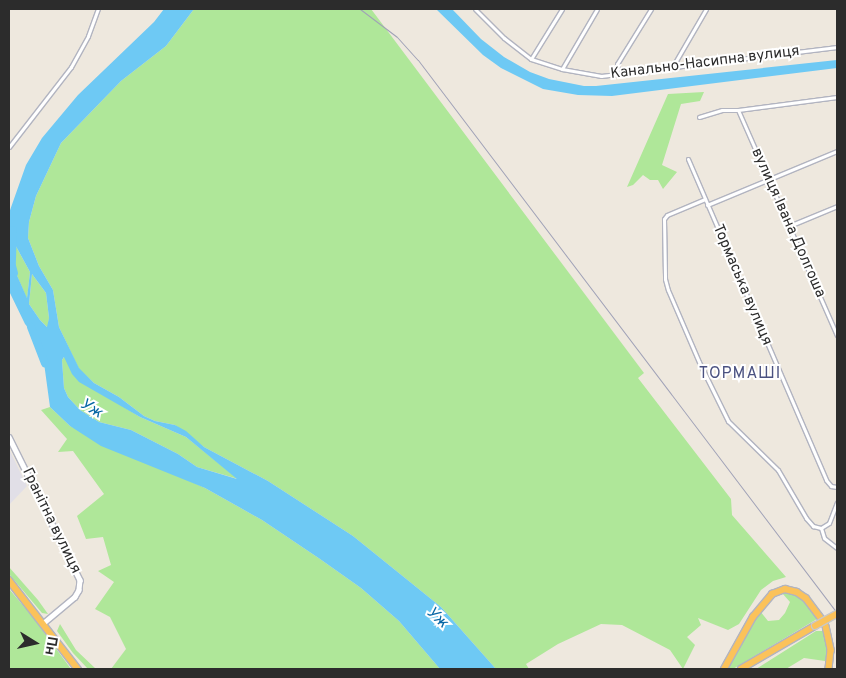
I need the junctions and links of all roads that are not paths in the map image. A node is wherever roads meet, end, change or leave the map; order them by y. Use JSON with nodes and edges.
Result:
{"nodes":[{"id":1,"x":98,"y":9,"type":"edge"},
{"id":2,"x":475,"y":9,"type":"edge"},
{"id":3,"x":562,"y":9,"type":"edge"},
{"id":4,"x":597,"y":9,"type":"edge"},
{"id":5,"x":650,"y":9,"type":"edge"},
{"id":6,"x":706,"y":9,"type":"edge"},
{"id":7,"x":837,"y":47,"type":"edge"},
{"id":8,"x":532,"y":59,"type":"junction"},
{"id":9,"x":674,"y":66,"type":"junction"},
{"id":10,"x":562,"y":69,"type":"junction"},
{"id":11,"x":618,"y":74,"type":"junction"},
{"id":12,"x":837,"y":97,"type":"edge"},
{"id":13,"x":738,"y":110,"type":"junction"},
{"id":14,"x":699,"y":117,"type":"dead end"},
{"id":15,"x":9,"y":146,"type":"edge"},
{"id":16,"x":837,"y":151,"type":"edge"},
{"id":17,"x":688,"y":159,"type":"dead end"},
{"id":18,"x":769,"y":180,"type":"junction"},
{"id":19,"x":705,"y":199,"type":"junction"},
{"id":20,"x":707,"y":205,"type":"junction"},
{"id":21,"x":837,"y":206,"type":"edge"},
{"id":22,"x":789,"y":226,"type":"junction"},
{"id":23,"x":837,"y":335,"type":"edge"},
{"id":24,"x":9,"y":437,"type":"edge"},
{"id":25,"x":837,"y":487,"type":"edge"},
{"id":26,"x":837,"y":502,"type":"edge"},
{"id":27,"x":820,"y":528,"type":"junction"},
{"id":28,"x":837,"y":548,"type":"edge"},
{"id":29,"x":9,"y":580,"type":"edge"},
{"id":30,"x":837,"y":614,"type":"edge"},
{"id":31,"x":821,"y":618,"type":"dead end"},
{"id":32,"x":44,"y":624,"type":"junction"},
{"id":33,"x":826,"y":626,"type":"dead end"},
{"id":34,"x":764,"y":656,"type":"junction"},
{"id":35,"x":78,"y":669,"type":"edge"},
{"id":36,"x":724,"y":669,"type":"edge"},
{"id":37,"x":741,"y":669,"type":"edge"},
{"id":38,"x":753,"y":669,"type":"edge"},
{"id":39,"x":829,"y":669,"type":"edge"}],
"edges":[{"from":1,"to":15,"type":"street"},
{"from":2,"to":8,"type":"street","name":"Канально-Насипна вулиця"},
{"from":3,"to":8,"type":"street"},
{"from":4,"to":10,"type":"street"},
{"from":5,"to":11,"type":"street"},
{"from":6,"to":9,"type":"street"},
{"from":7,"to":9,"type":"street","name":"Канально-Насипна вулиця"},
{"from":8,"to":10,"type":"street","name":"Канально-Насипна вулиця"},
{"from":9,"to":11,"type":"street","name":"Канально-Насипна вулиця"},
{"from":10,"to":11,"type":"street","name":"Канально-Насипна вулиця"},
{"from":12,"to":13,"type":"street"},
{"from":13,"to":14,"type":"street"},
{"from":13,"to":18,"type":"street","name":"вулиця Івана Долгоша"},
{"from":16,"to":18,"type":"street"},
{"from":17,"to":19,"type":"street","name":"Тормаська вулиця"},
{"from":18,"to":20,"type":"street"},
{"from":18,"to":22,"type":"street","name":"вулиця Івана Долгоша"},
{"from":19,"to":20,"type":"street","name":"Тормаська вулиця"},
{"from":19,"to":27,"type":"street"},
{"from":20,"to":25,"type":"street","name":"Тормаська вулиця"},
{"from":21,"to":22,"type":"street"},
{"from":22,"to":23,"type":"street","name":"вулиця Івана Долгоша"},
{"from":24,"to":32,"type":"street","name":"Гранітна вулиця"},
{"from":26,"to":27,"type":"street"},
{"from":27,"to":28,"type":"street"},
{"from":29,"to":32,"type":"highway"},
{"from":30,"to":34,"type":"highway","bridge":true},
{"from":31,"to":36,"type":"highway"},
{"from":32,"to":35,"type":"highway"},
{"from":33,"to":39,"type":"highway"},
{"from":34,"to":37,"type":"highway"},
{"from":34,"to":38,"type":"highway"}]}
